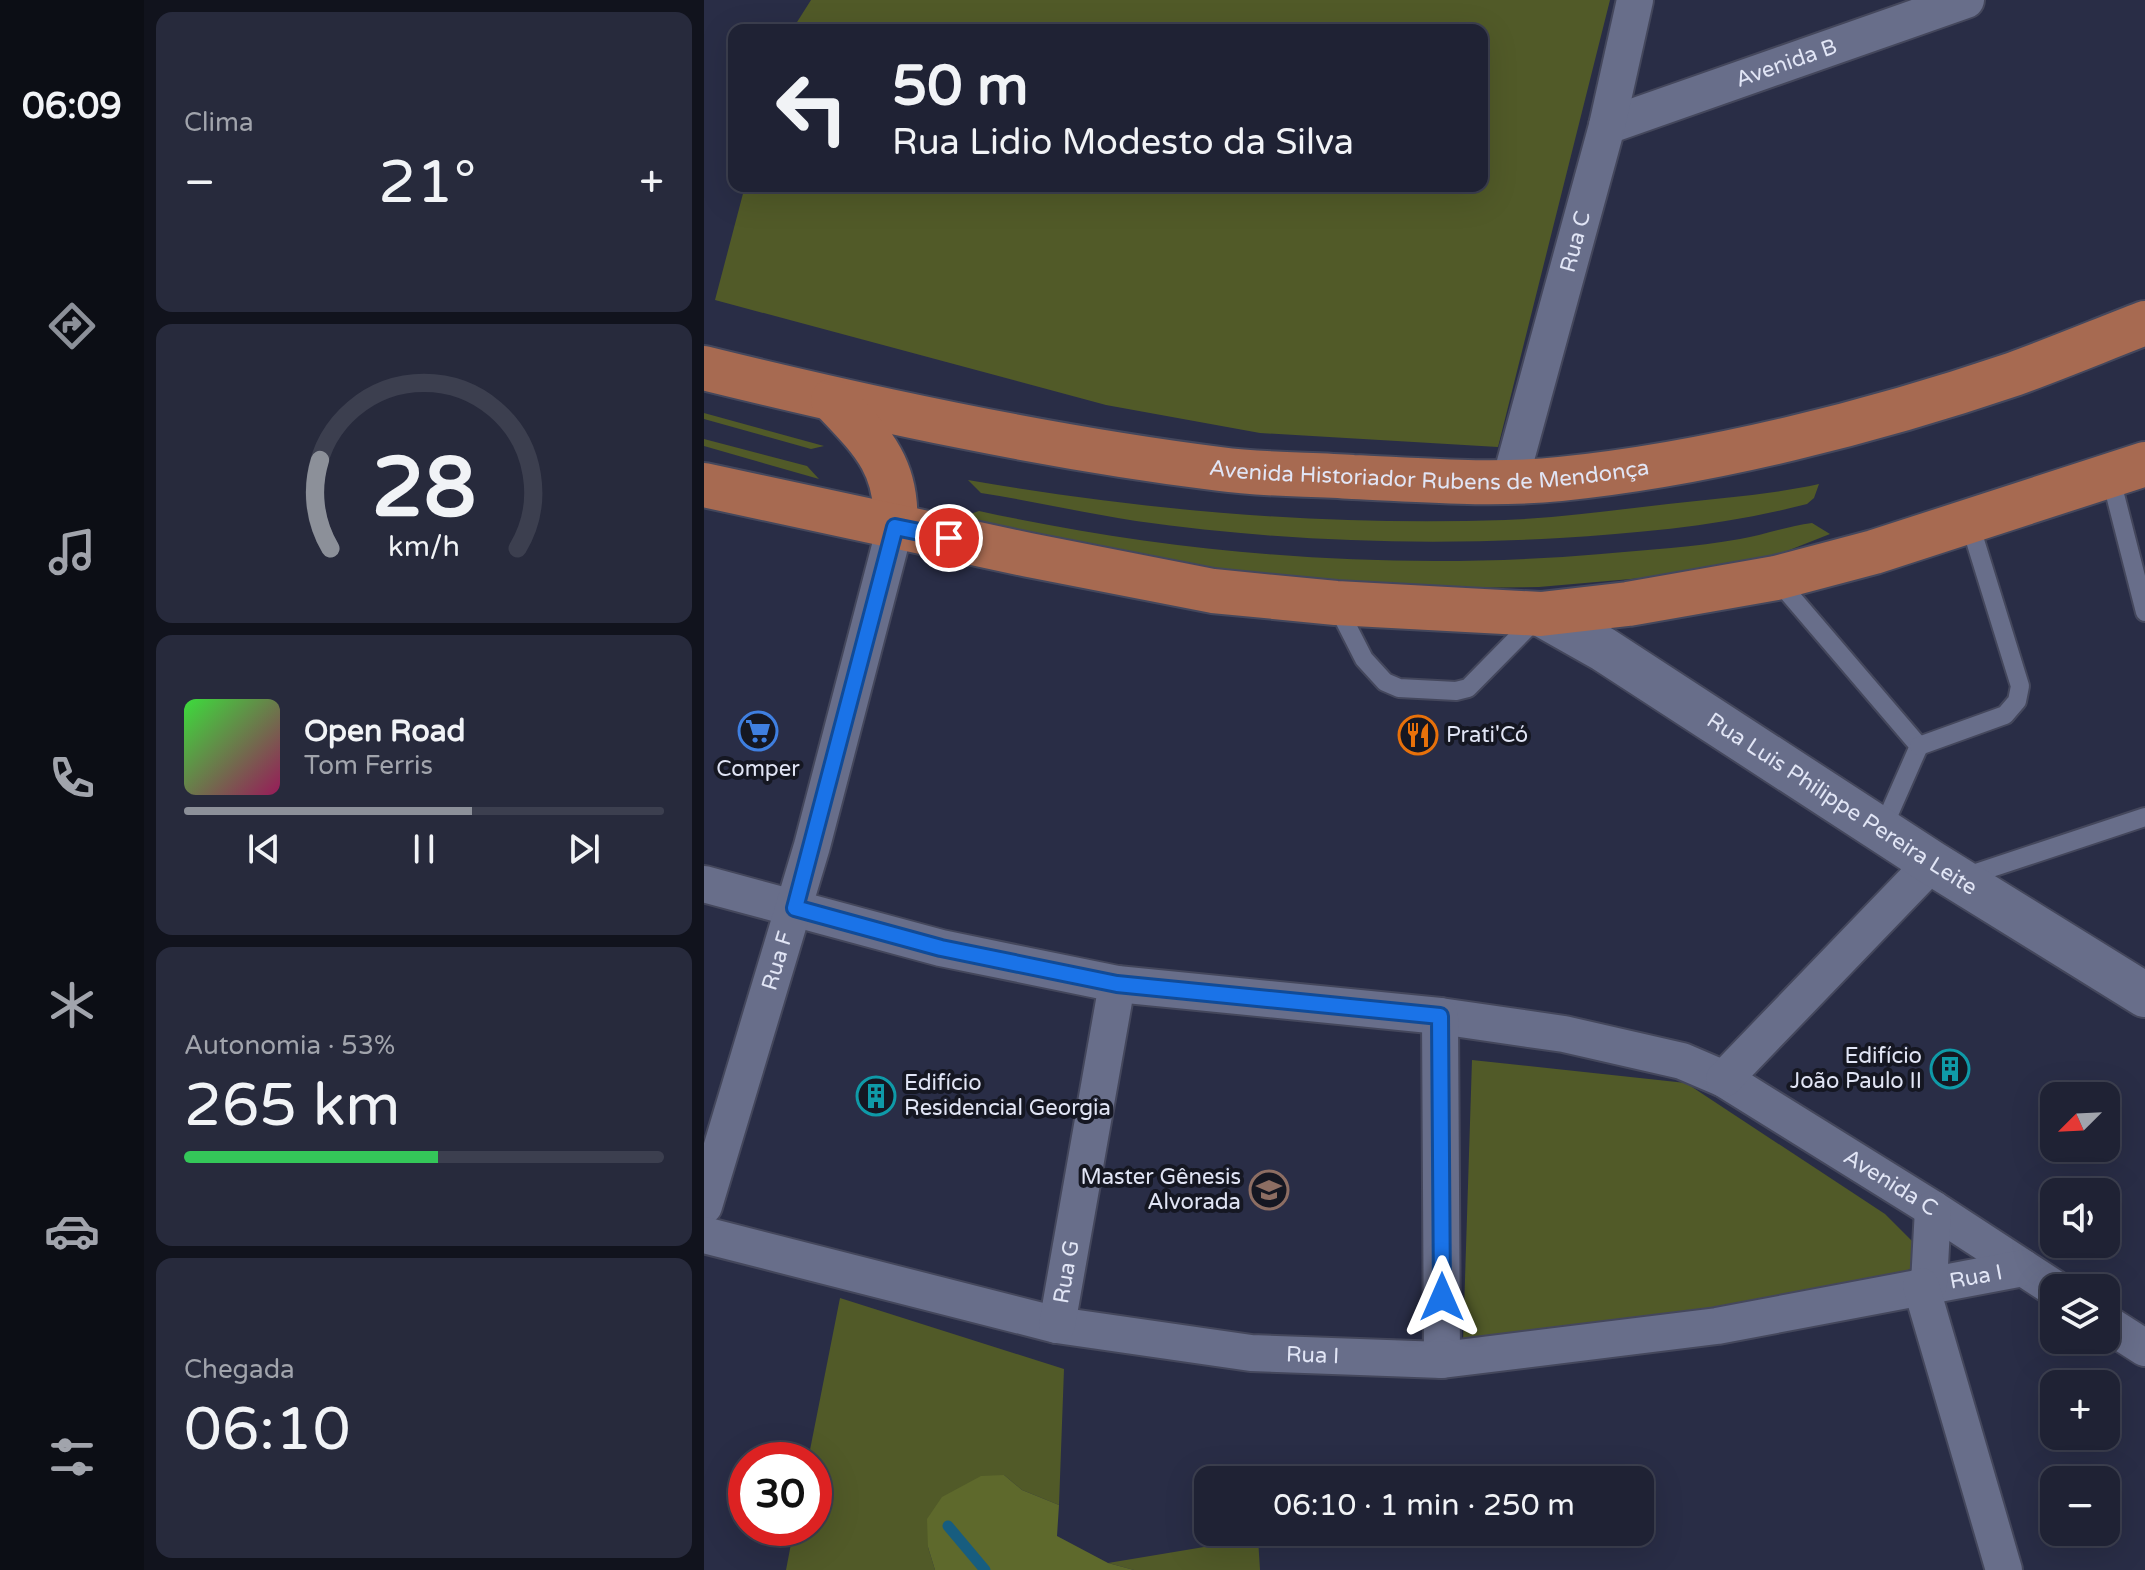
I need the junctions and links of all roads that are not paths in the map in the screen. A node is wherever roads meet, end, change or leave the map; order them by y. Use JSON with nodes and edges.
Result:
{"nodes":[{"id":1,"x":1635,"y":0,"type":"edge"},
{"id":2,"x":1966,"y":0,"type":"edge"},
{"id":3,"x":1607,"y":126,"type":"junction"},
{"id":4,"x":2145,"y":323,"type":"edge"},
{"id":5,"x":704,"y":368,"type":"edge"},
{"id":6,"x":833,"y":400,"type":"junction"},
{"id":7,"x":2127,"y":469,"type":"edge"},
{"id":8,"x":1510,"y":481,"type":"junction"},
{"id":9,"x":704,"y":485,"type":"edge"},
{"id":10,"x":1969,"y":521,"type":"junction"},
{"id":11,"x":895,"y":527,"type":"junction"},
{"id":12,"x":1776,"y":578,"type":"junction"},
{"id":13,"x":1336,"y":603,"type":"junction"},
{"id":14,"x":2145,"y":605,"type":"edge"},
{"id":15,"x":2145,"y":612,"type":"edge"},
{"id":16,"x":1541,"y":614,"type":"junction"},
{"id":17,"x":1919,"y":746,"type":"junction"},
{"id":18,"x":2145,"y":817,"type":"edge"},
{"id":19,"x":1882,"y":830,"type":"junction"},
{"id":20,"x":1945,"y":871,"type":"junction"},
{"id":21,"x":704,"y":884,"type":"edge"},
{"id":22,"x":795,"y":908,"type":"junction"},
{"id":23,"x":1117,"y":984,"type":"junction"},
{"id":24,"x":2145,"y":995,"type":"edge"},
{"id":25,"x":1440,"y":1016,"type":"junction"},
{"id":26,"x":1724,"y":1079,"type":"junction"},
{"id":27,"x":704,"y":1206,"type":"edge"},
{"id":28,"x":1933,"y":1209,"type":"junction"},
{"id":29,"x":704,"y":1235,"type":"edge"},
{"id":30,"x":2023,"y":1268,"type":"junction"},
{"id":31,"x":2040,"y":1279,"type":"edge"},
{"id":32,"x":1925,"y":1285,"type":"junction"},
{"id":33,"x":1057,"y":1325,"type":"junction"},
{"id":34,"x":2120,"y":1332,"type":"edge"},
{"id":35,"x":2145,"y":1348,"type":"edge"},
{"id":36,"x":1442,"y":1360,"type":"junction"},
{"id":37,"x":2004,"y":1570,"type":"edge"}],
"edges":[{"from":1,"to":3,"type":"street","name":"Rua C"},
{"from":2,"to":3,"type":"street","name":"Avenida B"},
{"from":3,"to":8,"type":"street","name":"Rua C"},
{"from":4,"to":8,"type":"main road","name":"Avenida Historiador Rubens de Mendonça"},
{"from":5,"to":6,"type":"main road","name":"Avenida Historiador Rubens de Mendonça"},
{"from":6,"to":8,"type":"main road","name":"Avenida Historiador Rubens de Mendonça"},
{"from":6,"to":11,"type":"main road"},
{"from":7,"to":10,"type":"main road"},
{"from":7,"to":14,"type":"lane"},
{"from":9,"to":11,"type":"main road"},
{"from":10,"to":12,"type":"main road"},
{"from":10,"to":17,"type":"lane"},
{"from":11,"to":13,"type":"main road"},
{"from":11,"to":22,"type":"street","name":"Rua F"},
{"from":12,"to":16,"type":"main road"},
{"from":12,"to":17,"type":"lane"},
{"from":13,"to":16,"type":"main road"},
{"from":13,"to":16,"type":"lane"},
{"from":14,"to":15,"type":"lane"},
{"from":16,"to":19,"type":"street","name":"Rua Luis Philippe Pereira Leite"},
{"from":17,"to":19,"type":"lane"},
{"from":18,"to":20,"type":"lane"},
{"from":19,"to":20,"type":"street","name":"Rua Luis Philippe Pereira Leite"},
{"from":20,"to":24,"type":"street","name":"Rua Luis Philippe Pereira Leite"},
{"from":20,"to":26,"type":"street"},
{"from":21,"to":22,"type":"street","name":"Avenida C"},
{"from":22,"to":23,"type":"street","name":"Avenida C"},
{"from":22,"to":27,"type":"street","name":"Rua F"},
{"from":23,"to":25,"type":"street","name":"Avenida C"},
{"from":23,"to":33,"type":"street","name":"Rua G"},
{"from":25,"to":26,"type":"street","name":"Avenida C"},
{"from":25,"to":36,"type":"street"},
{"from":26,"to":28,"type":"street","name":"Avenida C"},
{"from":28,"to":30,"type":"street","name":"Avenida C"},
{"from":28,"to":32,"type":"street","name":"Rua I"},
{"from":29,"to":33,"type":"street","name":"Rua I"},
{"from":30,"to":31,"type":"street","name":"Avenida C"},
{"from":30,"to":32,"type":"street","name":"Rua I"},
{"from":32,"to":36,"type":"street","name":"Rua I"},
{"from":32,"to":37,"type":"street"},
{"from":33,"to":36,"type":"street","name":"Rua I"},
{"from":34,"to":35,"type":"street"}]}
